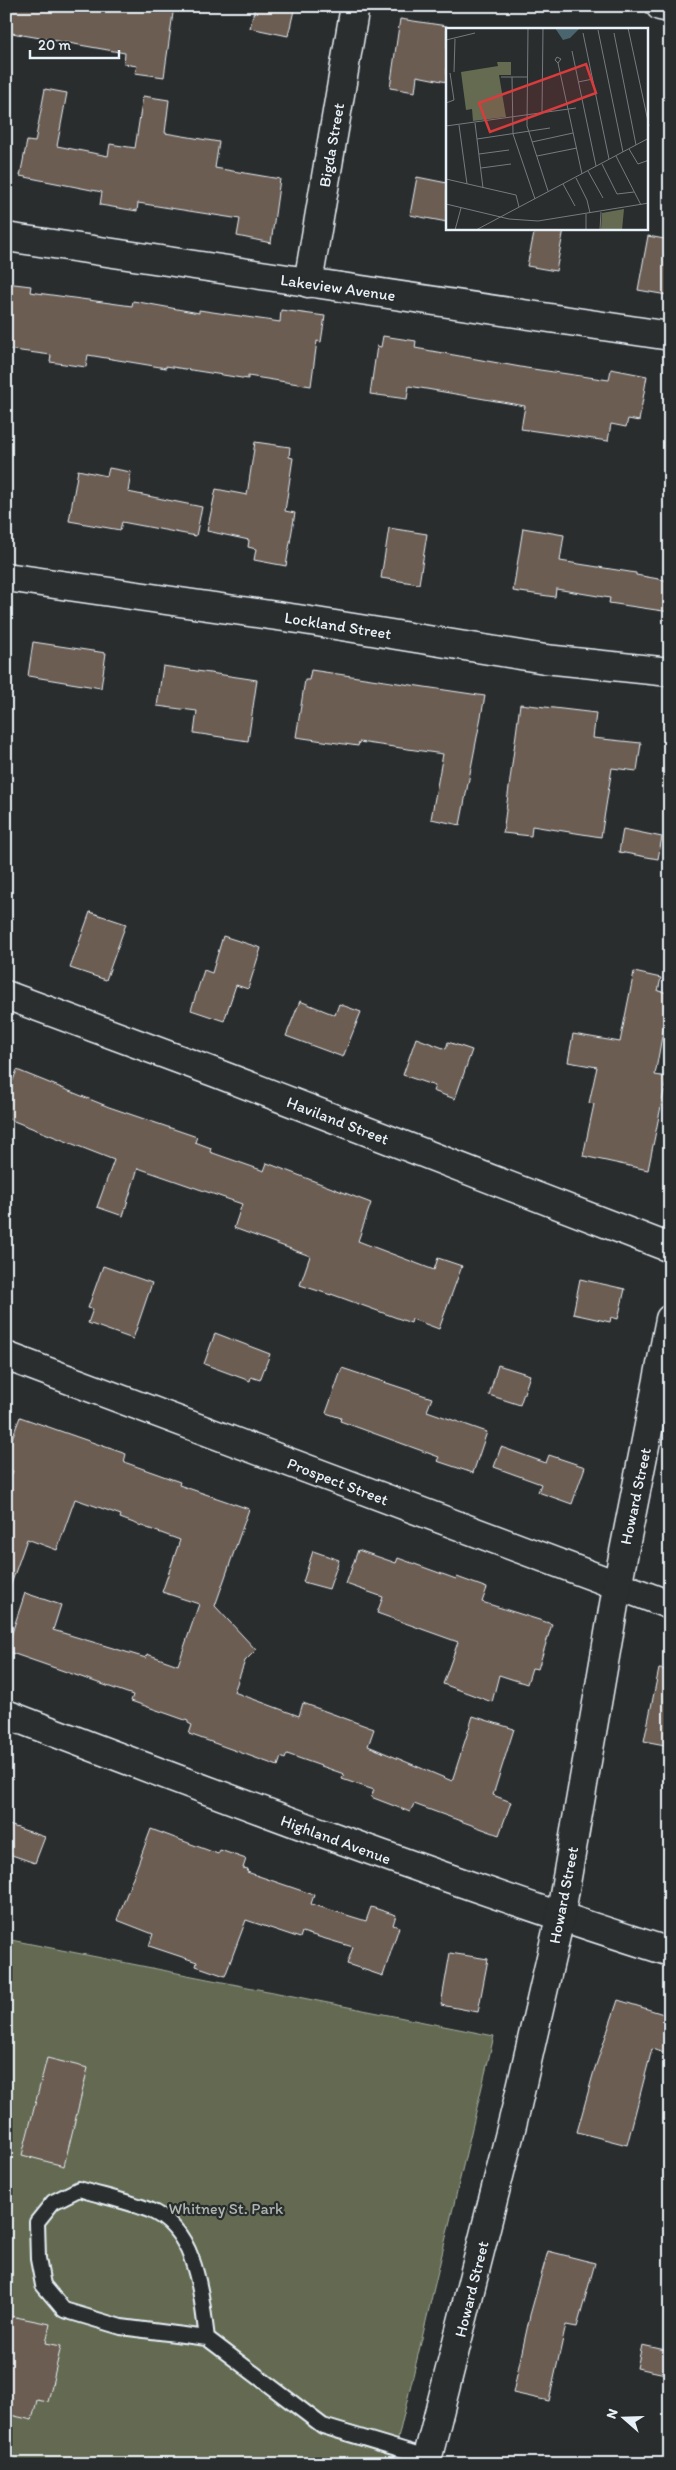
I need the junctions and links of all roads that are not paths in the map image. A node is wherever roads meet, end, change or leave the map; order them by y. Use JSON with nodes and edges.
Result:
{"nodes":[{"id":1,"x":355,"y":6,"type":"edge"},
{"id":2,"x":660,"y":6,"type":"edge"},
{"id":3,"x":670,"y":8,"type":"edge"},
{"id":4,"x":6,"y":238,"type":"edge"},
{"id":5,"x":308,"y":283,"type":"junction"},
{"id":6,"x":670,"y":336,"type":"edge"},
{"id":7,"x":6,"y":578,"type":"edge"},
{"id":8,"x":670,"y":672,"type":"edge"},
{"id":9,"x":6,"y":995,"type":"edge"},
{"id":10,"x":670,"y":1248,"type":"edge"},
{"id":11,"x":670,"y":1319,"type":"edge"},
{"id":12,"x":6,"y":1356,"type":"edge"},
{"id":13,"x":617,"y":1586,"type":"junction"},
{"id":14,"x":670,"y":1605,"type":"edge"},
{"id":15,"x":6,"y":1714,"type":"edge"},
{"id":16,"x":560,"y":1918,"type":"junction"},
{"id":17,"x":670,"y":1952,"type":"edge"},
{"id":18,"x":207,"y":2338,"type":"junction"},
{"id":19,"x":427,"y":2460,"type":"edge"}],
"edges":[{"from":1,"to":5,"type":"street","name":"Bigda Street"},
{"from":2,"to":3,"type":"street"},
{"from":4,"to":5,"type":"street","name":"Lakeview Avenue"},
{"from":5,"to":6,"type":"street","name":"Lakeview Avenue"},
{"from":7,"to":8,"type":"street","name":"Lockland Street"},
{"from":9,"to":10,"type":"street","name":"Haviland Street"},
{"from":11,"to":13,"type":"street","name":"Howard Street"},
{"from":12,"to":13,"type":"street","name":"Prospect Street"},
{"from":13,"to":14,"type":"street","name":"Prospect Street"},
{"from":13,"to":16,"type":"street","name":"Howard Street"},
{"from":15,"to":16,"type":"street","name":"Highland Avenue"},
{"from":16,"to":17,"type":"street","name":"Highland Avenue"},
{"from":16,"to":19,"type":"street","name":"Howard Street"},
{"from":18,"to":18,"type":"lane"},
{"from":18,"to":19,"type":"lane"}]}
